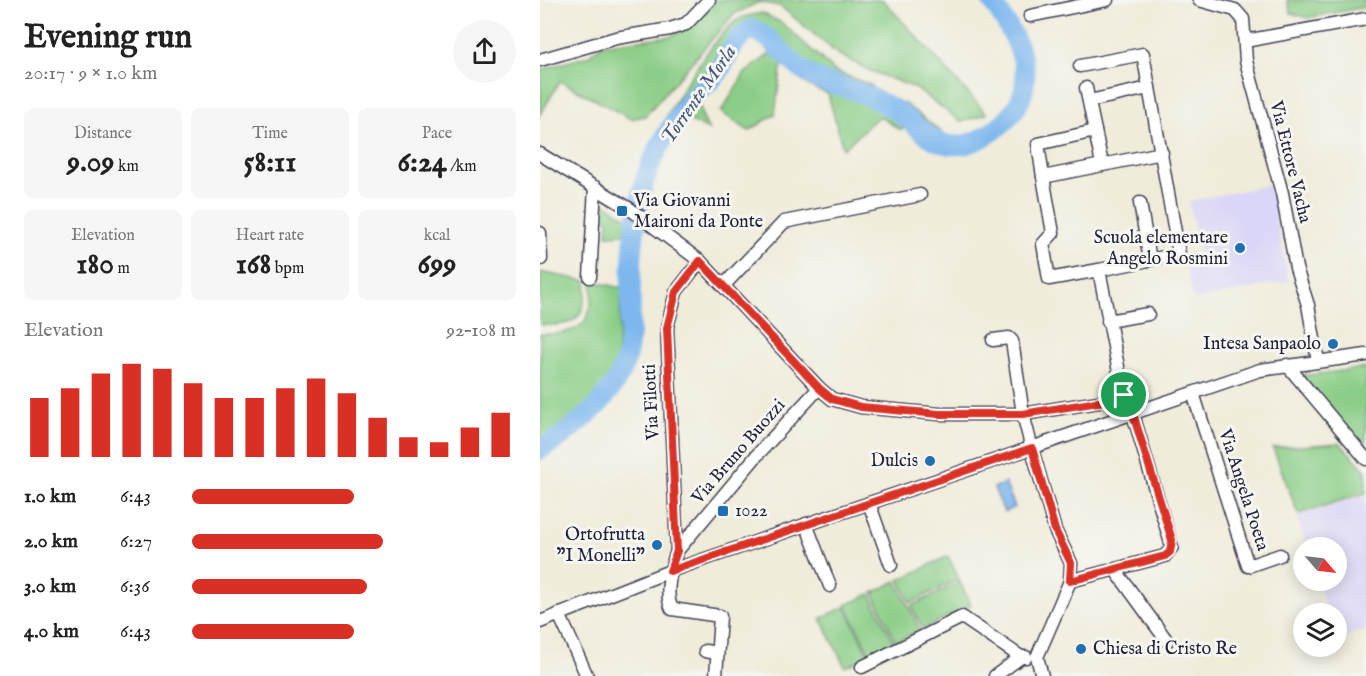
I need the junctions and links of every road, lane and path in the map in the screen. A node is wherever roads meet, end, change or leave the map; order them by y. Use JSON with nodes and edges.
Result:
{"nodes":[{"id":1,"x":709,"y":0,"type":"edge"},
{"id":2,"x":1107,"y":0,"type":"edge"},
{"id":3,"x":1199,"y":0,"type":"edge"},
{"id":4,"x":1030,"y":16,"type":"dead end"},
{"id":5,"x":1366,"y":19,"type":"edge"},
{"id":6,"x":1245,"y":41,"type":"junction"},
{"id":7,"x":540,"y":60,"type":"edge"},
{"id":8,"x":1080,"y":66,"type":"dead end"},
{"id":9,"x":1086,"y":88,"type":"dead end"},
{"id":10,"x":1149,"y":88,"type":"junction"},
{"id":11,"x":1089,"y":101,"type":"junction"},
{"id":12,"x":1095,"y":132,"type":"junction"},
{"id":13,"x":1162,"y":153,"type":"junction"},
{"id":14,"x":540,"y":154,"type":"edge"},
{"id":15,"x":1101,"y":164,"type":"junction"},
{"id":16,"x":1043,"y":177,"type":"junction"},
{"id":17,"x":595,"y":187,"type":"junction"},
{"id":18,"x":920,"y":195,"type":"dead end"},
{"id":19,"x":1140,"y":202,"type":"dead end"},
{"id":20,"x":540,"y":233,"type":"edge"},
{"id":21,"x":541,"y":259,"type":"edge"},
{"id":22,"x":1150,"y":260,"type":"junction"},
{"id":23,"x":700,"y":261,"type":"junction"},
{"id":24,"x":1099,"y":270,"type":"junction"},
{"id":25,"x":590,"y":277,"type":"dead end"},
{"id":26,"x":724,"y":285,"type":"junction"},
{"id":27,"x":1148,"y":314,"type":"dead end"},
{"id":28,"x":1108,"y":321,"type":"junction"},
{"id":29,"x":993,"y":340,"type":"dead end"},
{"id":30,"x":1366,"y":355,"type":"edge"},
{"id":31,"x":1318,"y":361,"type":"junction"},
{"id":32,"x":1287,"y":365,"type":"junction"},
{"id":33,"x":819,"y":388,"type":"junction"},
{"id":34,"x":1193,"y":393,"type":"junction"},
{"id":35,"x":1124,"y":395,"type":"junction"},
{"id":36,"x":1111,"y":400,"type":"junction"},
{"id":37,"x":1023,"y":414,"type":"junction"},
{"id":38,"x":1133,"y":414,"type":"junction"},
{"id":39,"x":1118,"y":419,"type":"junction"},
{"id":40,"x":1032,"y":448,"type":"junction"},
{"id":41,"x":1366,"y":459,"type":"edge"},
{"id":42,"x":869,"y":503,"type":"junction"},
{"id":43,"x":806,"y":524,"type":"junction"},
{"id":44,"x":677,"y":551,"type":"junction"},
{"id":45,"x":1280,"y":555,"type":"dead end"},
{"id":46,"x":891,"y":565,"type":"dead end"},
{"id":47,"x":670,"y":571,"type":"junction"},
{"id":48,"x":1116,"y":571,"type":"junction"},
{"id":49,"x":1070,"y":581,"type":"junction"},
{"id":50,"x":830,"y":586,"type":"dead end"},
{"id":51,"x":559,"y":614,"type":"junction"},
{"id":52,"x":540,"y":622,"type":"edge"},
{"id":53,"x":1167,"y":641,"type":"dead end"},
{"id":54,"x":1021,"y":657,"type":"junction"},
{"id":55,"x":1037,"y":657,"type":"junction"},
{"id":56,"x":862,"y":667,"type":"dead end"},
{"id":57,"x":587,"y":676,"type":"edge"},
{"id":58,"x":716,"y":676,"type":"edge"},
{"id":59,"x":995,"y":676,"type":"edge"},
{"id":60,"x":1042,"y":676,"type":"edge"}],
"edges":[{"from":1,"to":7,"type":"street"},
{"from":2,"to":4,"type":"street"},
{"from":3,"to":6,"type":"street","name":"Via Ettore Vacha"},
{"from":5,"to":6,"type":"street"},
{"from":6,"to":31,"type":"street","name":"Via Ettore Vacha"},
{"from":8,"to":10,"type":"street"},
{"from":9,"to":11,"type":"street"},
{"from":10,"to":11,"type":"street"},
{"from":10,"to":13,"type":"street"},
{"from":11,"to":12,"type":"street"},
{"from":12,"to":15,"type":"street"},
{"from":12,"to":16,"type":"street"},
{"from":13,"to":15,"type":"street"},
{"from":13,"to":22,"type":"street"},
{"from":14,"to":17,"type":"street"},
{"from":15,"to":16,"type":"street"},
{"from":16,"to":24,"type":"street"},
{"from":17,"to":23,"type":"street"},
{"from":17,"to":25,"type":"street"},
{"from":18,"to":26,"type":"street"},
{"from":19,"to":22,"type":"street"},
{"from":20,"to":21,"type":"street"},
{"from":22,"to":24,"type":"street"},
{"from":23,"to":26,"type":"street"},
{"from":23,"to":44,"type":"street","name":"Via Filotti"},
{"from":24,"to":28,"type":"street"},
{"from":26,"to":33,"type":"street"},
{"from":27,"to":28,"type":"street"},
{"from":28,"to":35,"type":"street"},
{"from":29,"to":37,"type":"street"},
{"from":30,"to":31,"type":"street"},
{"from":31,"to":32,"type":"street"},
{"from":32,"to":34,"type":"street"},
{"from":32,"to":41,"type":"street"},
{"from":33,"to":37,"type":"street"},
{"from":33,"to":44,"type":"street","name":"Via Bruno Buozzi"},
{"from":34,"to":38,"type":"street"},
{"from":34,"to":45,"type":"street","name":"Via Angela Poeta"},
{"from":35,"to":36,"type":"street"},
{"from":35,"to":38,"type":"street"},
{"from":36,"to":37,"type":"street"},
{"from":36,"to":39,"type":"street"},
{"from":37,"to":40,"type":"street"},
{"from":38,"to":39,"type":"street"},
{"from":38,"to":48,"type":"street"},
{"from":39,"to":40,"type":"street"},
{"from":40,"to":42,"type":"street"},
{"from":40,"to":49,"type":"street"},
{"from":42,"to":43,"type":"street"},
{"from":42,"to":46,"type":"street"},
{"from":43,"to":47,"type":"street"},
{"from":43,"to":50,"type":"street"},
{"from":44,"to":47,"type":"street","name":"Via Bruno Buozzi"},
{"from":47,"to":51,"type":"street"},
{"from":47,"to":58,"type":"street","name":"Via Bruno Buozzi"},
{"from":48,"to":49,"type":"street"},
{"from":48,"to":53,"type":"street"},
{"from":49,"to":55,"type":"street"},
{"from":51,"to":52,"type":"street"},
{"from":51,"to":57,"type":"street"},
{"from":54,"to":55,"type":"street"},
{"from":54,"to":56,"type":"street"},
{"from":54,"to":59,"type":"street"},
{"from":55,"to":60,"type":"street"}]}
